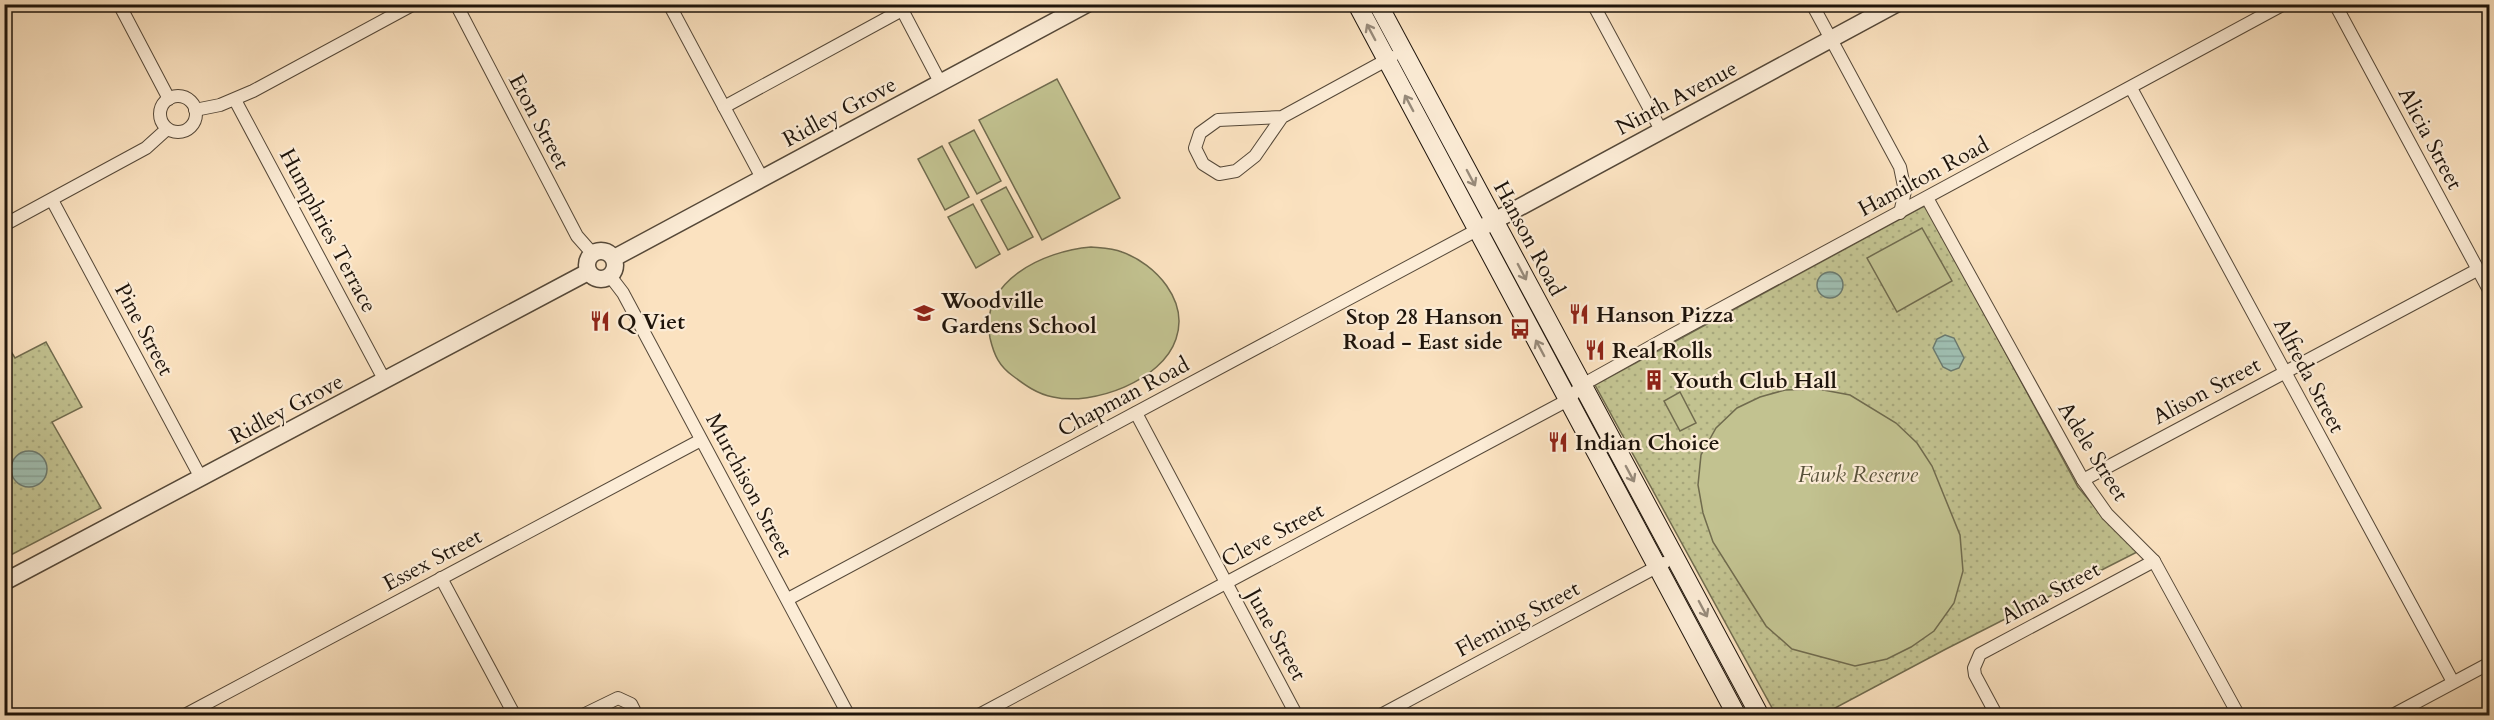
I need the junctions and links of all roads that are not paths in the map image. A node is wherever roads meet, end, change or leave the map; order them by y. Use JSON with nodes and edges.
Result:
{"nodes":[{"id":1,"x":119,"y":4,"type":"edge"},
{"id":2,"x":414,"y":4,"type":"edge"},
{"id":3,"x":456,"y":4,"type":"edge"},
{"id":4,"x":669,"y":4,"type":"edge"},
{"id":5,"x":1087,"y":4,"type":"edge"},
{"id":6,"x":1357,"y":4,"type":"edge"},
{"id":7,"x":1378,"y":4,"type":"edge"},
{"id":8,"x":1593,"y":4,"type":"edge"},
{"id":9,"x":1812,"y":4,"type":"edge"},
{"id":10,"x":1896,"y":4,"type":"edge"},
{"id":11,"x":2284,"y":4,"type":"edge"},
{"id":12,"x":2336,"y":4,"type":"edge"},
{"id":13,"x":901,"y":7,"type":"edge"},
{"id":14,"x":2261,"y":10,"type":"edge"},
{"id":15,"x":1831,"y":40,"type":"junction"},
{"id":16,"x":1403,"y":52,"type":"junction"},
{"id":17,"x":1386,"y":60,"type":"junction"},
{"id":18,"x":940,"y":82,"type":"junction"},
{"id":19,"x":2131,"y":88,"type":"junction"},
{"id":20,"x":169,"y":99,"type":"junction"},
{"id":21,"x":235,"y":100,"type":"junction"},
{"id":22,"x":724,"y":107,"type":"junction"},
{"id":23,"x":195,"y":110,"type":"junction"},
{"id":24,"x":1282,"y":117,"type":"junction"},
{"id":25,"x":167,"y":129,"type":"junction"},
{"id":26,"x":1661,"y":130,"type":"junction"},
{"id":27,"x":762,"y":178,"type":"junction"},
{"id":28,"x":1927,"y":198,"type":"junction"},
{"id":29,"x":52,"y":200,"type":"junction"},
{"id":30,"x":1900,"y":213,"type":"junction"},
{"id":31,"x":1494,"y":221,"type":"junction"},
{"id":32,"x":4,"y":225,"type":"edge"},
{"id":33,"x":1477,"y":230,"type":"junction"},
{"id":34,"x":592,"y":254,"type":"junction"},
{"id":35,"x":614,"y":258,"type":"junction"},
{"id":36,"x":2477,"y":270,"type":"junction"},
{"id":37,"x":588,"y":272,"type":"junction"},
{"id":38,"x":610,"y":276,"type":"junction"},
{"id":39,"x":2490,"y":292,"type":"edge"},
{"id":40,"x":2285,"y":372,"type":"junction"},
{"id":41,"x":385,"y":381,"type":"junction"},
{"id":42,"x":1582,"y":385,"type":"junction"},
{"id":43,"x":1568,"y":400,"type":"junction"},
{"id":44,"x":1136,"y":413,"type":"junction"},
{"id":45,"x":701,"y":440,"type":"junction"},
{"id":46,"x":201,"y":478,"type":"junction"},
{"id":47,"x":2083,"y":480,"type":"junction"},
{"id":48,"x":1675,"y":557,"type":"junction"},
{"id":49,"x":2154,"y":561,"type":"junction"},
{"id":50,"x":1657,"y":566,"type":"junction"},
{"id":51,"x":441,"y":578,"type":"junction"},
{"id":52,"x":4,"y":582,"type":"edge"},
{"id":53,"x":1225,"y":583,"type":"junction"},
{"id":54,"x":788,"y":599,"type":"junction"},
{"id":55,"x":2490,"y":663,"type":"edge"},
{"id":56,"x":2453,"y":682,"type":"junction"},
{"id":57,"x":183,"y":716,"type":"edge"},
{"id":58,"x":515,"y":716,"type":"edge"},
{"id":59,"x":581,"y":716,"type":"edge"},
{"id":60,"x":637,"y":716,"type":"edge"},
{"id":61,"x":849,"y":716,"type":"edge"},
{"id":62,"x":977,"y":716,"type":"edge"},
{"id":63,"x":1297,"y":716,"type":"edge"},
{"id":64,"x":1379,"y":716,"type":"edge"},
{"id":65,"x":1737,"y":716,"type":"edge"},
{"id":66,"x":1760,"y":716,"type":"edge"},
{"id":67,"x":1997,"y":716,"type":"edge"},
{"id":68,"x":2239,"y":716,"type":"edge"},
{"id":69,"x":2391,"y":716,"type":"edge"}],
"edges":[{"from":1,"to":20,"type":"street"},
{"from":2,"to":21,"type":"street"},
{"from":3,"to":34,"type":"street","name":"Eton Street"},
{"from":4,"to":22,"type":"street"},
{"from":5,"to":18,"type":"street","name":"Ridley Grove"},
{"from":17,"to":6,"type":"main road","name":"Hanson Road","one_way":true},
{"from":7,"to":16,"type":"main road","name":"Hanson Road"},
{"from":8,"to":26,"type":"street"},
{"from":9,"to":15,"type":"street"},
{"from":10,"to":15,"type":"street","name":"Ninth Avenue"},
{"from":11,"to":14,"type":"street","name":"Hamilton Road"},
{"from":12,"to":36,"type":"street","name":"Alicia Street"},
{"from":13,"to":18,"type":"street"},
{"from":13,"to":22,"type":"street"},
{"from":14,"to":19,"type":"street","name":"Hamilton Road"},
{"from":15,"to":26,"type":"street","name":"Ninth Avenue"},
{"from":15,"to":30,"type":"street"},
{"from":16,"to":17,"type":"street"},
{"from":16,"to":31,"type":"main road","name":"Hanson Road","one_way":true},
{"from":17,"to":24,"type":"street"},
{"from":33,"to":17,"type":"main road","name":"Hanson Road","one_way":true},
{"from":18,"to":27,"type":"street","name":"Ridley Grove"},
{"from":19,"to":28,"type":"street","name":"Hamilton Road"},
{"from":19,"to":40,"type":"street","name":"Alfreda Street"},
{"from":20,"to":23,"type":"street"},
{"from":20,"to":25,"type":"street"},
{"from":21,"to":23,"type":"street"},
{"from":21,"to":41,"type":"street","name":"Humphries Terrace"},
{"from":22,"to":27,"type":"street"},
{"from":23,"to":25,"type":"street"},
{"from":24,"to":24,"type":"street"},
{"from":25,"to":29,"type":"street"},
{"from":26,"to":31,"type":"street","name":"Ninth Avenue"},
{"from":27,"to":35,"type":"street","name":"Ridley Grove"},
{"from":28,"to":30,"type":"street","name":"Hamilton Road"},
{"from":28,"to":47,"type":"street","name":"Adele Street"},
{"from":29,"to":32,"type":"street"},
{"from":29,"to":46,"type":"street","name":"Pine Street"},
{"from":30,"to":42,"type":"street","name":"Hamilton Road"},
{"from":31,"to":33,"type":"street","name":"Ninth Avenue"},
{"from":31,"to":42,"type":"main road","name":"Hanson Road","one_way":true},
{"from":43,"to":33,"type":"main road","name":"Hanson Road","one_way":true},
{"from":33,"to":44,"type":"street","name":"Chapman Road"},
{"from":34,"to":35,"type":"street"},
{"from":34,"to":37,"type":"street"},
{"from":35,"to":38,"type":"street"},
{"from":36,"to":39,"type":"street","name":"Alicia Street"},
{"from":36,"to":40,"type":"street","name":"Alison Street"},
{"from":37,"to":38,"type":"street"},
{"from":37,"to":41,"type":"street","name":"Ridley Grove"},
{"from":38,"to":45,"type":"street","name":"Murchison Street"},
{"from":40,"to":47,"type":"street","name":"Alison Street"},
{"from":40,"to":56,"type":"street","name":"Alfreda Street"},
{"from":41,"to":46,"type":"street","name":"Ridley Grove"},
{"from":42,"to":43,"type":"street","name":"Cleve Street"},
{"from":42,"to":48,"type":"main road","name":"Hanson Road","one_way":true},
{"from":43,"to":50,"type":"main road","name":"Hanson Road"},
{"from":43,"to":53,"type":"street","name":"Cleve Street"},
{"from":44,"to":53,"type":"street","name":"June Street"},
{"from":44,"to":54,"type":"street","name":"Chapman Road"},
{"from":45,"to":51,"type":"street","name":"Essex Street"},
{"from":45,"to":54,"type":"street","name":"Murchison Street"},
{"from":46,"to":52,"type":"street","name":"Ridley Grove"},
{"from":47,"to":49,"type":"street","name":"Adele Street"},
{"from":48,"to":50,"type":"street","name":"Fleming Street"},
{"from":48,"to":66,"type":"main road","name":"Hanson Road","one_way":true},
{"from":49,"to":67,"type":"street","name":"Alma Street"},
{"from":49,"to":68,"type":"street","name":"Adele Street"},
{"from":50,"to":64,"type":"street","name":"Fleming Street"},
{"from":50,"to":65,"type":"main road","name":"Hanson Road"},
{"from":51,"to":57,"type":"street","name":"Essex Street"},
{"from":51,"to":58,"type":"street"},
{"from":53,"to":62,"type":"street","name":"Cleve Street"},
{"from":53,"to":63,"type":"street","name":"June Street"},
{"from":54,"to":61,"type":"street","name":"Murchison Street"},
{"from":55,"to":56,"type":"street"},
{"from":56,"to":69,"type":"street"},
{"from":59,"to":60,"type":"street"}]}
